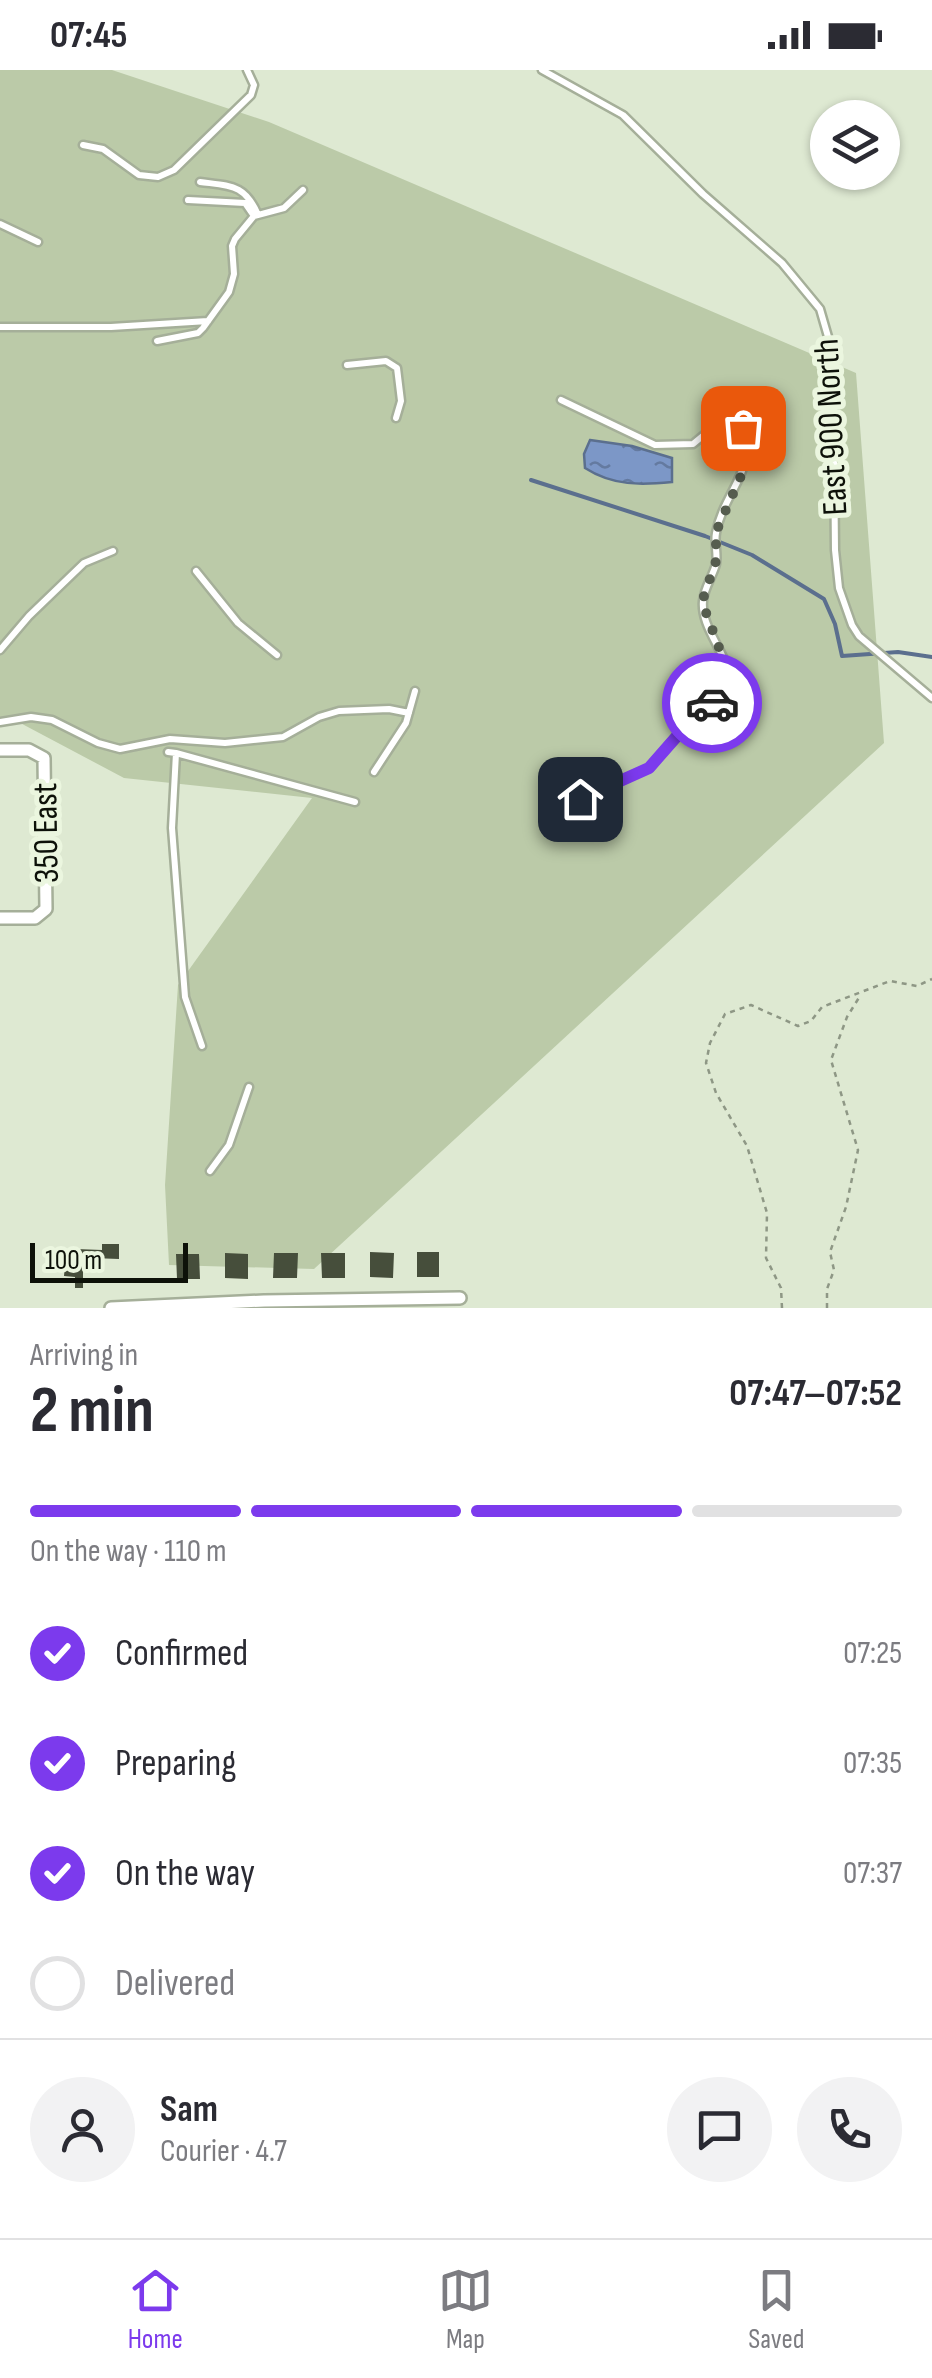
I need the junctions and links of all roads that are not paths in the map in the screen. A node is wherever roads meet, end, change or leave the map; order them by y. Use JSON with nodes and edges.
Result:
{"nodes":[{"id":1,"x":247,"y":70,"type":"edge"},
{"id":2,"x":542,"y":70,"type":"edge"},
{"id":3,"x":83,"y":145,"type":"dead end"},
{"id":4,"x":200,"y":182,"type":"dead end"},
{"id":5,"x":303,"y":190,"type":"dead end"},
{"id":6,"x":188,"y":200,"type":"dead end"},
{"id":7,"x":256,"y":215,"type":"junction"},
{"id":8,"x":0,"y":224,"type":"edge"},
{"id":9,"x":38,"y":242,"type":"dead end"},
{"id":10,"x":209,"y":321,"type":"junction"},
{"id":11,"x":0,"y":327,"type":"edge"},
{"id":12,"x":157,"y":341,"type":"dead end"},
{"id":13,"x":347,"y":366,"type":"dead end"},
{"id":14,"x":561,"y":400,"type":"dead end"},
{"id":15,"x":396,"y":418,"type":"dead end"},
{"id":16,"x":113,"y":551,"type":"dead end"},
{"id":17,"x":196,"y":570,"type":"dead end"},
{"id":18,"x":0,"y":650,"type":"edge"},
{"id":19,"x":277,"y":655,"type":"dead end"},
{"id":20,"x":414,"y":691,"type":"dead end"},
{"id":21,"x":932,"y":698,"type":"edge"},
{"id":22,"x":410,"y":713,"type":"junction"},
{"id":23,"x":0,"y":722,"type":"edge"},
{"id":24,"x":0,"y":750,"type":"edge"},
{"id":25,"x":374,"y":772,"type":"dead end"},
{"id":26,"x":580,"y":799,"type":"dead end"},
{"id":27,"x":355,"y":802,"type":"dead end"},
{"id":28,"x":0,"y":918,"type":"edge"},
{"id":29,"x":202,"y":1046,"type":"dead end"},
{"id":30,"x":249,"y":1087,"type":"dead end"},
{"id":31,"x":210,"y":1171,"type":"dead end"},
{"id":32,"x":460,"y":1298,"type":"dead end"},
{"id":33,"x":264,"y":1304,"type":"edge"},
{"id":34,"x":407,"y":1304,"type":"edge"},
{"id":35,"x":111,"y":1308,"type":"edge"}],
"edges":[{"from":1,"to":3,"type":"lane"},
{"from":2,"to":21,"type":"lane","name":"East 900 North"},
{"from":4,"to":7,"type":"lane"},
{"from":5,"to":7,"type":"lane"},
{"from":6,"to":7,"type":"lane"},
{"from":7,"to":10,"type":"lane"},
{"from":8,"to":9,"type":"lane"},
{"from":10,"to":11,"type":"lane"},
{"from":10,"to":12,"type":"lane"},
{"from":13,"to":15,"type":"lane"},
{"from":14,"to":26,"type":"lane"},
{"from":16,"to":18,"type":"lane"},
{"from":17,"to":19,"type":"lane"},
{"from":20,"to":22,"type":"lane"},
{"from":22,"to":23,"type":"lane"},
{"from":22,"to":25,"type":"lane"},
{"from":24,"to":28,"type":"street","name":"350 East"},
{"from":27,"to":29,"type":"lane"},
{"from":30,"to":31,"type":"lane"},
{"from":32,"to":34,"type":"street"},
{"from":33,"to":34,"type":"street"},
{"from":33,"to":35,"type":"street"}]}
